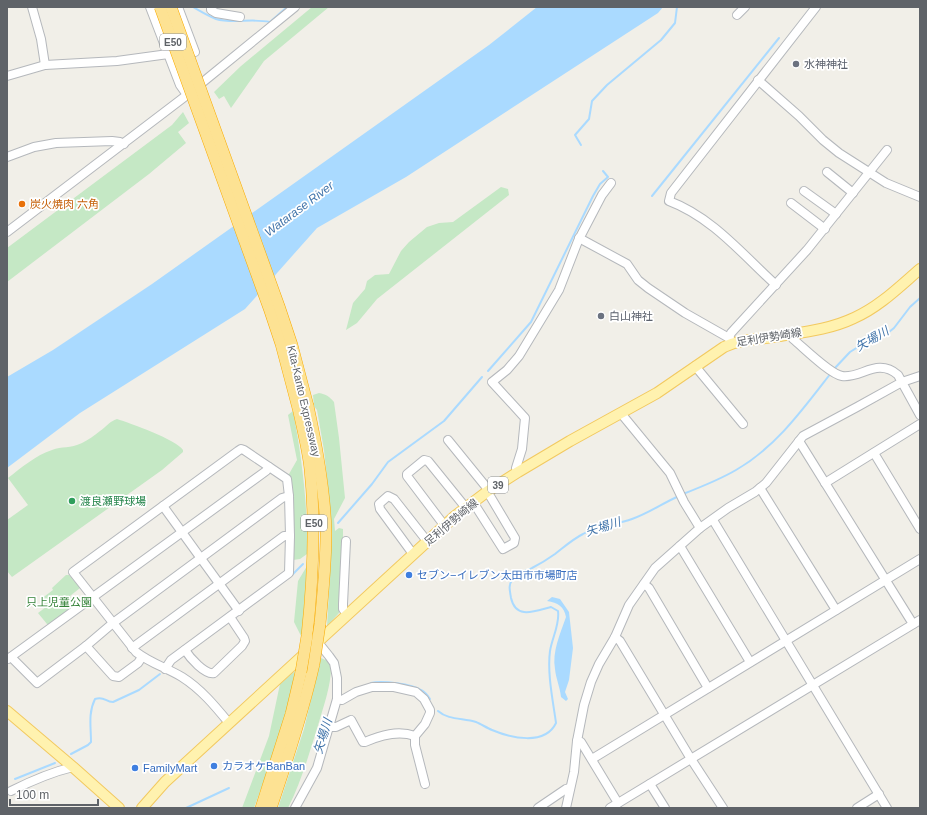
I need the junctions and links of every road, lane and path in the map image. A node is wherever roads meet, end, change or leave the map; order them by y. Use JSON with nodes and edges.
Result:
{"nodes":[{"id":1,"x":32,"y":7,"type":"edge"},
{"id":2,"x":150,"y":7,"type":"edge"},
{"id":3,"x":160,"y":7,"type":"edge"},
{"id":4,"x":171,"y":7,"type":"edge"},
{"id":5,"x":178,"y":7,"type":"edge"},
{"id":6,"x":211,"y":7,"type":"edge"},
{"id":7,"x":295,"y":7,"type":"edge"},
{"id":8,"x":745,"y":7,"type":"edge"},
{"id":9,"x":816,"y":7,"type":"edge"},
{"id":10,"x":737,"y":15,"type":"dead end"},
{"id":11,"x":240,"y":17,"type":"dead end"},
{"id":12,"x":167,"y":54,"type":"junction"},
{"id":13,"x":45,"y":65,"type":"junction"},
{"id":14,"x":7,"y":76,"type":"edge"},
{"id":15,"x":758,"y":80,"type":"junction"},
{"id":16,"x":199,"y":86,"type":"junction"},
{"id":17,"x":187,"y":95,"type":"junction"},
{"id":18,"x":124,"y":144,"type":"junction"},
{"id":19,"x":887,"y":150,"type":"dead end"},
{"id":20,"x":7,"y":157,"type":"edge"},
{"id":21,"x":827,"y":172,"type":"dead end"},
{"id":22,"x":868,"y":173,"type":"junction"},
{"id":23,"x":611,"y":183,"type":"dead end"},
{"id":24,"x":804,"y":191,"type":"dead end"},
{"id":25,"x":853,"y":193,"type":"junction"},
{"id":26,"x":920,"y":197,"type":"edge"},
{"id":27,"x":791,"y":203,"type":"dead end"},
{"id":28,"x":836,"y":214,"type":"junction"},
{"id":29,"x":825,"y":229,"type":"junction"},
{"id":30,"x":7,"y":232,"type":"edge"},
{"id":31,"x":579,"y":238,"type":"junction"},
{"id":32,"x":920,"y":269,"type":"edge"},
{"id":33,"x":776,"y":285,"type":"junction"},
{"id":34,"x":792,"y":334,"type":"junction"},
{"id":35,"x":731,"y":340,"type":"junction"},
{"id":36,"x":695,"y":366,"type":"junction"},
{"id":37,"x":920,"y":376,"type":"edge"},
{"id":38,"x":902,"y":382,"type":"junction"},
{"id":39,"x":304,"y":409,"type":"junction"},
{"id":40,"x":622,"y":413,"type":"junction"},
{"id":41,"x":920,"y":415,"type":"edge"},
{"id":42,"x":743,"y":424,"type":"dead end"},
{"id":43,"x":920,"y":424,"type":"edge"},
{"id":44,"x":448,"y":440,"type":"dead end"},
{"id":45,"x":799,"y":441,"type":"junction"},
{"id":46,"x":874,"y":453,"type":"junction"},
{"id":47,"x":269,"y":467,"type":"junction"},
{"id":48,"x":518,"y":472,"type":"junction"},
{"id":49,"x":825,"y":484,"type":"junction"},
{"id":50,"x":760,"y":488,"type":"junction"},
{"id":51,"x":488,"y":491,"type":"junction"},
{"id":52,"x":289,"y":496,"type":"junction"},
{"id":53,"x":469,"y":505,"type":"junction"},
{"id":54,"x":163,"y":506,"type":"junction"},
{"id":55,"x":713,"y":520,"type":"junction"},
{"id":56,"x":444,"y":525,"type":"junction"},
{"id":57,"x":700,"y":528,"type":"junction"},
{"id":58,"x":920,"y":529,"type":"edge"},
{"id":59,"x":182,"y":533,"type":"junction"},
{"id":60,"x":290,"y":536,"type":"junction"},
{"id":61,"x":346,"y":541,"type":"dead end"},
{"id":62,"x":427,"y":541,"type":"junction"},
{"id":63,"x":680,"y":546,"type":"junction"},
{"id":64,"x":413,"y":554,"type":"junction"},
{"id":65,"x":201,"y":558,"type":"junction"},
{"id":66,"x":920,"y":559,"type":"edge"},
{"id":67,"x":886,"y":580,"type":"junction"},
{"id":68,"x":219,"y":583,"type":"junction"},
{"id":69,"x":644,"y":584,"type":"junction"},
{"id":70,"x":93,"y":598,"type":"junction"},
{"id":71,"x":239,"y":610,"type":"junction"},
{"id":72,"x":836,"y":610,"type":"junction"},
{"id":73,"x":347,"y":614,"type":"junction"},
{"id":74,"x":230,"y":617,"type":"junction"},
{"id":75,"x":917,"y":622,"type":"edge"},
{"id":76,"x":113,"y":623,"type":"junction"},
{"id":77,"x":615,"y":637,"type":"junction"},
{"id":78,"x":312,"y":638,"type":"junction"},
{"id":79,"x":786,"y":640,"type":"junction"},
{"id":80,"x":86,"y":646,"type":"junction"},
{"id":81,"x":132,"y":648,"type":"junction"},
{"id":82,"x":185,"y":650,"type":"junction"},
{"id":83,"x":142,"y":657,"type":"junction"},
{"id":84,"x":9,"y":659,"type":"edge"},
{"id":85,"x":750,"y":662,"type":"junction"},
{"id":86,"x":166,"y":669,"type":"junction"},
{"id":87,"x":813,"y":685,"type":"junction"},
{"id":88,"x":708,"y":688,"type":"junction"},
{"id":89,"x":337,"y":699,"type":"junction"},
{"id":90,"x":7,"y":712,"type":"edge"},
{"id":91,"x":665,"y":714,"type":"junction"},
{"id":92,"x":229,"y":723,"type":"junction"},
{"id":93,"x":329,"y":727,"type":"junction"},
{"id":94,"x":415,"y":736,"type":"junction"},
{"id":95,"x":577,"y":741,"type":"junction"},
{"id":96,"x":592,"y":759,"type":"junction"},
{"id":97,"x":691,"y":759,"type":"junction"},
{"id":98,"x":73,"y":767,"type":"junction"},
{"id":99,"x":425,"y":784,"type":"dead end"},
{"id":100,"x":650,"y":784,"type":"junction"},
{"id":101,"x":570,"y":788,"type":"junction"},
{"id":102,"x":12,"y":791,"type":"dead end"},
{"id":103,"x":879,"y":794,"type":"junction"},
{"id":104,"x":618,"y":803,"type":"junction"},
{"id":105,"x":119,"y":808,"type":"edge"},
{"id":106,"x":142,"y":808,"type":"edge"},
{"id":107,"x":261,"y":808,"type":"edge"},
{"id":108,"x":270,"y":808,"type":"edge"},
{"id":109,"x":295,"y":808,"type":"edge"},
{"id":110,"x":538,"y":808,"type":"edge"},
{"id":111,"x":566,"y":808,"type":"edge"},
{"id":112,"x":610,"y":808,"type":"edge"},
{"id":113,"x":665,"y":808,"type":"edge"},
{"id":114,"x":723,"y":808,"type":"edge"},
{"id":115,"x":857,"y":808,"type":"edge"},
{"id":116,"x":887,"y":808,"type":"edge"}],
"edges":[{"from":1,"to":13,"type":"street"},
{"from":2,"to":12,"type":"street"},
{"from":3,"to":39,"type":"highway","name":"Kita-Kanto Expressway","number":"E50","bridge":true},
{"from":4,"to":16,"type":"highway","name":"Kita-Kanto Expressway","number":"E50","bridge":true},
{"from":5,"to":12,"type":"street"},
{"from":6,"to":11,"type":"street"},
{"from":7,"to":16,"type":"street"},
{"from":8,"to":10,"type":"street"},
{"from":9,"to":15,"type":"street"},
{"from":12,"to":13,"type":"street"},
{"from":12,"to":17,"type":"street"},
{"from":13,"to":14,"type":"street"},
{"from":15,"to":22,"type":"street"},
{"from":15,"to":33,"type":"street"},
{"from":16,"to":17,"type":"street"},
{"from":16,"to":39,"type":"highway","name":"Kita-Kanto Expressway","number":"E50","bridge":true},
{"from":17,"to":18,"type":"street"},
{"from":18,"to":20,"type":"street"},
{"from":18,"to":30,"type":"street"},
{"from":19,"to":22,"type":"street"},
{"from":21,"to":25,"type":"street"},
{"from":22,"to":25,"type":"street"},
{"from":22,"to":26,"type":"street"},
{"from":23,"to":31,"type":"street"},
{"from":24,"to":28,"type":"street"},
{"from":25,"to":28,"type":"street"},
{"from":27,"to":29,"type":"street"},
{"from":28,"to":29,"type":"street"},
{"from":29,"to":33,"type":"street"},
{"from":31,"to":35,"type":"street"},
{"from":31,"to":48,"type":"street"},
{"from":32,"to":34,"type":"main road","name":"足利伊勢崎線","number":"39"},
{"from":33,"to":35,"type":"street"},
{"from":34,"to":35,"type":"main road","name":"足利伊勢崎線","number":"39"},
{"from":34,"to":38,"type":"street"},
{"from":35,"to":36,"type":"main road","name":"足利伊勢崎線","number":"39"},
{"from":36,"to":40,"type":"main road","name":"足利伊勢崎線","number":"39"},
{"from":36,"to":42,"type":"street"},
{"from":37,"to":38,"type":"street"},
{"from":38,"to":41,"type":"street"},
{"from":38,"to":45,"type":"street"},
{"from":39,"to":78,"type":"highway","name":"Kita-Kanto Expressway","number":"E50"},
{"from":39,"to":108,"type":"highway","name":"Kita-Kanto Expressway","number":"E50","bridge":true},
{"from":40,"to":48,"type":"main road","name":"足利伊勢崎線","number":"39"},
{"from":40,"to":57,"type":"street"},
{"from":43,"to":46,"type":"street"},
{"from":44,"to":51,"type":"street"},
{"from":45,"to":49,"type":"street"},
{"from":45,"to":50,"type":"street"},
{"from":46,"to":49,"type":"street"},
{"from":46,"to":58,"type":"street"},
{"from":47,"to":52,"type":"street"},
{"from":47,"to":54,"type":"street"},
{"from":47,"to":59,"type":"street"},
{"from":48,"to":51,"type":"main road","name":"足利伊勢崎線","number":"39"},
{"from":49,"to":67,"type":"street"},
{"from":50,"to":55,"type":"street"},
{"from":50,"to":72,"type":"street"},
{"from":51,"to":53,"type":"main road","name":"足利伊勢崎線","number":"39"},
{"from":51,"to":53,"type":"street"},
{"from":52,"to":60,"type":"street"},
{"from":52,"to":65,"type":"street"},
{"from":53,"to":56,"type":"main road","name":"足利伊勢崎線","number":"39"},
{"from":53,"to":56,"type":"street"},
{"from":54,"to":59,"type":"street"},
{"from":54,"to":70,"type":"street"},
{"from":55,"to":57,"type":"street"},
{"from":55,"to":79,"type":"street"},
{"from":56,"to":62,"type":"main road","name":"足利伊勢崎線","number":"39"},
{"from":57,"to":63,"type":"street"},
{"from":59,"to":65,"type":"street"},
{"from":59,"to":70,"type":"street"},
{"from":60,"to":68,"type":"street"},
{"from":60,"to":71,"type":"street"},
{"from":61,"to":73,"type":"street"},
{"from":62,"to":64,"type":"main road","name":"足利伊勢崎線","number":"39"},
{"from":62,"to":64,"type":"street"},
{"from":63,"to":69,"type":"street"},
{"from":63,"to":85,"type":"street"},
{"from":64,"to":73,"type":"main road","name":"足利伊勢崎線","number":"39"},
{"from":65,"to":68,"type":"street"},
{"from":65,"to":76,"type":"street"},
{"from":66,"to":67,"type":"street"},
{"from":67,"to":72,"type":"street"},
{"from":67,"to":75,"type":"street"},
{"from":68,"to":71,"type":"street"},
{"from":68,"to":81,"type":"street"},
{"from":69,"to":77,"type":"street"},
{"from":69,"to":88,"type":"street"},
{"from":70,"to":76,"type":"street"},
{"from":70,"to":84,"type":"street"},
{"from":71,"to":74,"type":"street"},
{"from":72,"to":79,"type":"street"},
{"from":73,"to":78,"type":"main road","name":"足利伊勢崎線","number":"39"},
{"from":74,"to":82,"type":"street"},
{"from":74,"to":82,"type":"street"},
{"from":75,"to":87,"type":"street"},
{"from":76,"to":80,"type":"street"},
{"from":76,"to":81,"type":"street"},
{"from":77,"to":91,"type":"street"},
{"from":77,"to":95,"type":"street"},
{"from":78,"to":89,"type":"street"},
{"from":78,"to":92,"type":"main road","name":"足利伊勢崎線","number":"39"},
{"from":78,"to":107,"type":"highway","name":"Kita-Kanto Expressway","number":"E50","bridge":true},
{"from":79,"to":85,"type":"street"},
{"from":79,"to":87,"type":"street"},
{"from":80,"to":83,"type":"street"},
{"from":80,"to":84,"type":"street"},
{"from":81,"to":83,"type":"street"},
{"from":82,"to":86,"type":"street"},
{"from":83,"to":86,"type":"street"},
{"from":85,"to":88,"type":"street"},
{"from":86,"to":92,"type":"street"},
{"from":87,"to":97,"type":"street"},
{"from":87,"to":103,"type":"street"},
{"from":88,"to":91,"type":"street"},
{"from":89,"to":93,"type":"street"},
{"from":89,"to":94,"type":"street"},
{"from":90,"to":98,"type":"main road"},
{"from":91,"to":96,"type":"street"},
{"from":91,"to":97,"type":"street"},
{"from":92,"to":106,"type":"main road","name":"足利伊勢崎線","number":"39"},
{"from":93,"to":94,"type":"street"},
{"from":93,"to":109,"type":"street"},
{"from":94,"to":99,"type":"street"},
{"from":95,"to":96,"type":"street"},
{"from":95,"to":101,"type":"street"},
{"from":96,"to":104,"type":"street"},
{"from":97,"to":100,"type":"street"},
{"from":97,"to":114,"type":"street"},
{"from":98,"to":102,"type":"street"},
{"from":98,"to":105,"type":"main road"},
{"from":100,"to":104,"type":"street"},
{"from":100,"to":113,"type":"street"},
{"from":101,"to":110,"type":"street"},
{"from":101,"to":111,"type":"street"},
{"from":103,"to":115,"type":"street"},
{"from":103,"to":116,"type":"street"},
{"from":104,"to":112,"type":"street"}]}
